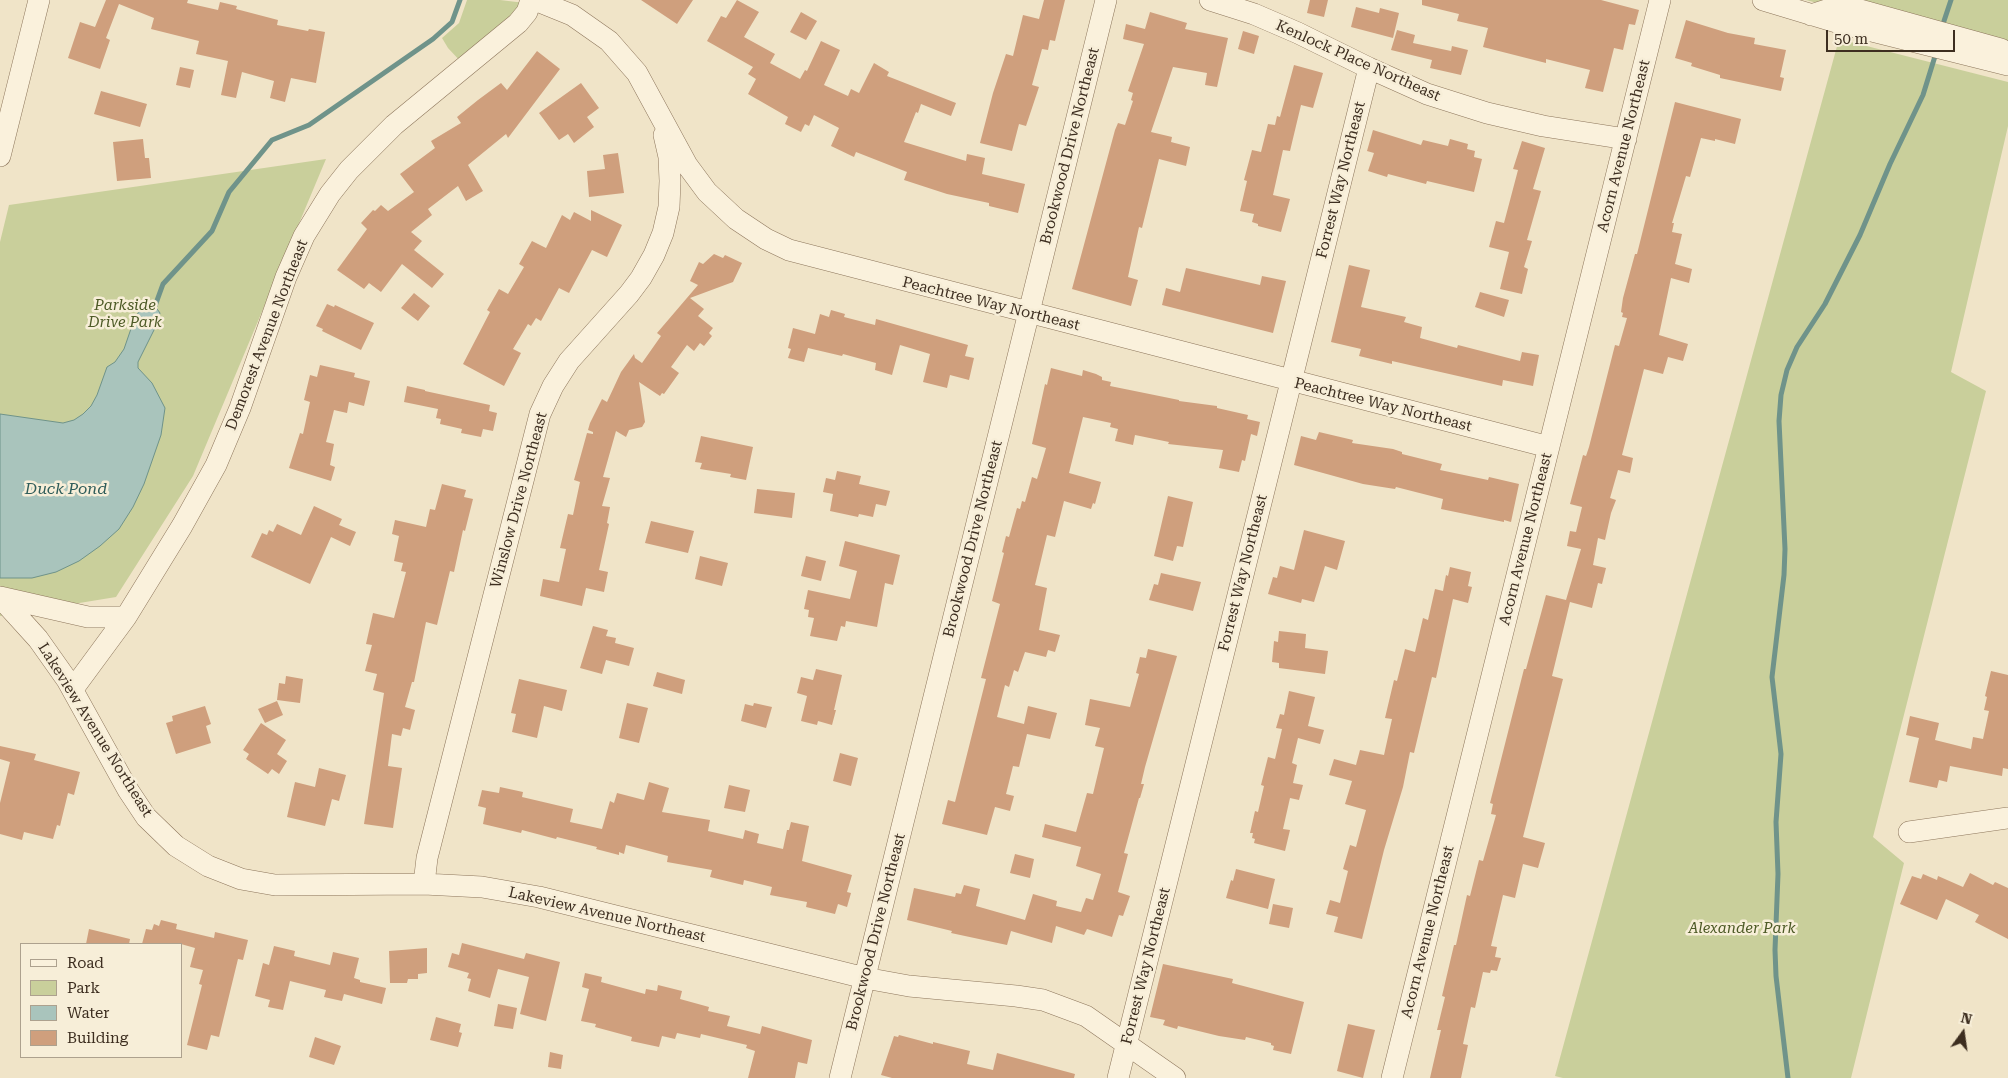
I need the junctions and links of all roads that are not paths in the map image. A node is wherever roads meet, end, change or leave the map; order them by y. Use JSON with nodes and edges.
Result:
{"nodes":[{"id":1,"x":39,"y":0,"type":"edge"},
{"id":2,"x":531,"y":0,"type":"edge"},
{"id":3,"x":536,"y":0,"type":"edge"},
{"id":4,"x":1106,"y":0,"type":"edge"},
{"id":5,"x":1210,"y":0,"type":"edge"},
{"id":6,"x":1660,"y":0,"type":"edge"},
{"id":7,"x":1763,"y":0,"type":"edge"},
{"id":8,"x":1810,"y":15,"type":"junction"},
{"id":9,"x":2008,"y":53,"type":"edge"},
{"id":10,"x":2008,"y":65,"type":"edge"},
{"id":11,"x":1369,"y":68,"type":"junction"},
{"id":12,"x":662,"y":119,"type":"junction"},
{"id":13,"x":1626,"y":139,"type":"junction"},
{"id":14,"x":0,"y":156,"type":"edge"},
{"id":15,"x":1029,"y":313,"type":"junction"},
{"id":16,"x":1291,"y":381,"type":"junction"},
{"id":17,"x":1549,"y":447,"type":"junction"},
{"id":18,"x":0,"y":597,"type":"edge"},
{"id":19,"x":126,"y":617,"type":"junction"},
{"id":20,"x":73,"y":689,"type":"junction"},
{"id":21,"x":2008,"y":818,"type":"edge"},
{"id":22,"x":1909,"y":832,"type":"dead end"},
{"id":23,"x":424,"y":884,"type":"junction"},
{"id":24,"x":864,"y":978,"type":"junction"},
{"id":25,"x":1126,"y":1044,"type":"junction"},
{"id":26,"x":840,"y":1078,"type":"edge"},
{"id":27,"x":1118,"y":1078,"type":"edge"},
{"id":28,"x":1174,"y":1078,"type":"edge"},
{"id":29,"x":1392,"y":1078,"type":"edge"}],
"edges":[{"from":1,"to":14,"type":"street"},
{"from":2,"to":19,"type":"street","name":"Demorest Avenue Northeast"},
{"from":3,"to":12,"type":"street","name":"Peachtree Way Northeast"},
{"from":4,"to":15,"type":"street","name":"Brookwood Drive Northeast"},
{"from":5,"to":11,"type":"street","name":"Kenlock Place Northeast"},
{"from":6,"to":13,"type":"street","name":"Acorn Avenue Northeast"},
{"from":7,"to":8,"type":"street"},
{"from":8,"to":9,"type":"street"},
{"from":8,"to":10,"type":"street"},
{"from":11,"to":13,"type":"street","name":"Kenlock Place Northeast"},
{"from":11,"to":16,"type":"street","name":"Forrest Way Northeast"},
{"from":12,"to":15,"type":"street","name":"Peachtree Way Northeast"},
{"from":12,"to":23,"type":"street","name":"Winslow Drive Northeast"},
{"from":13,"to":17,"type":"street","name":"Acorn Avenue Northeast"},
{"from":15,"to":16,"type":"street","name":"Peachtree Way Northeast"},
{"from":15,"to":24,"type":"street","name":"Brookwood Drive Northeast"},
{"from":16,"to":17,"type":"street","name":"Peachtree Way Northeast"},
{"from":16,"to":25,"type":"street","name":"Forrest Way Northeast"},
{"from":17,"to":29,"type":"street","name":"Acorn Avenue Northeast"},
{"from":18,"to":19,"type":"street","name":"Lakeview Avenue Northeast"},
{"from":18,"to":20,"type":"street","name":"Lakeview Avenue Northeast"},
{"from":19,"to":20,"type":"street","name":"Demorest Avenue Northeast"},
{"from":20,"to":23,"type":"street","name":"Lakeview Avenue Northeast"},
{"from":21,"to":22,"type":"street"},
{"from":23,"to":24,"type":"street","name":"Lakeview Avenue Northeast"},
{"from":24,"to":25,"type":"street","name":"Lakeview Avenue Northeast"},
{"from":24,"to":26,"type":"street","name":"Brookwood Drive Northeast"},
{"from":25,"to":27,"type":"street","name":"Forrest Way Northeast"},
{"from":25,"to":28,"type":"street","name":"Lakeview Avenue Northeast"}]}
